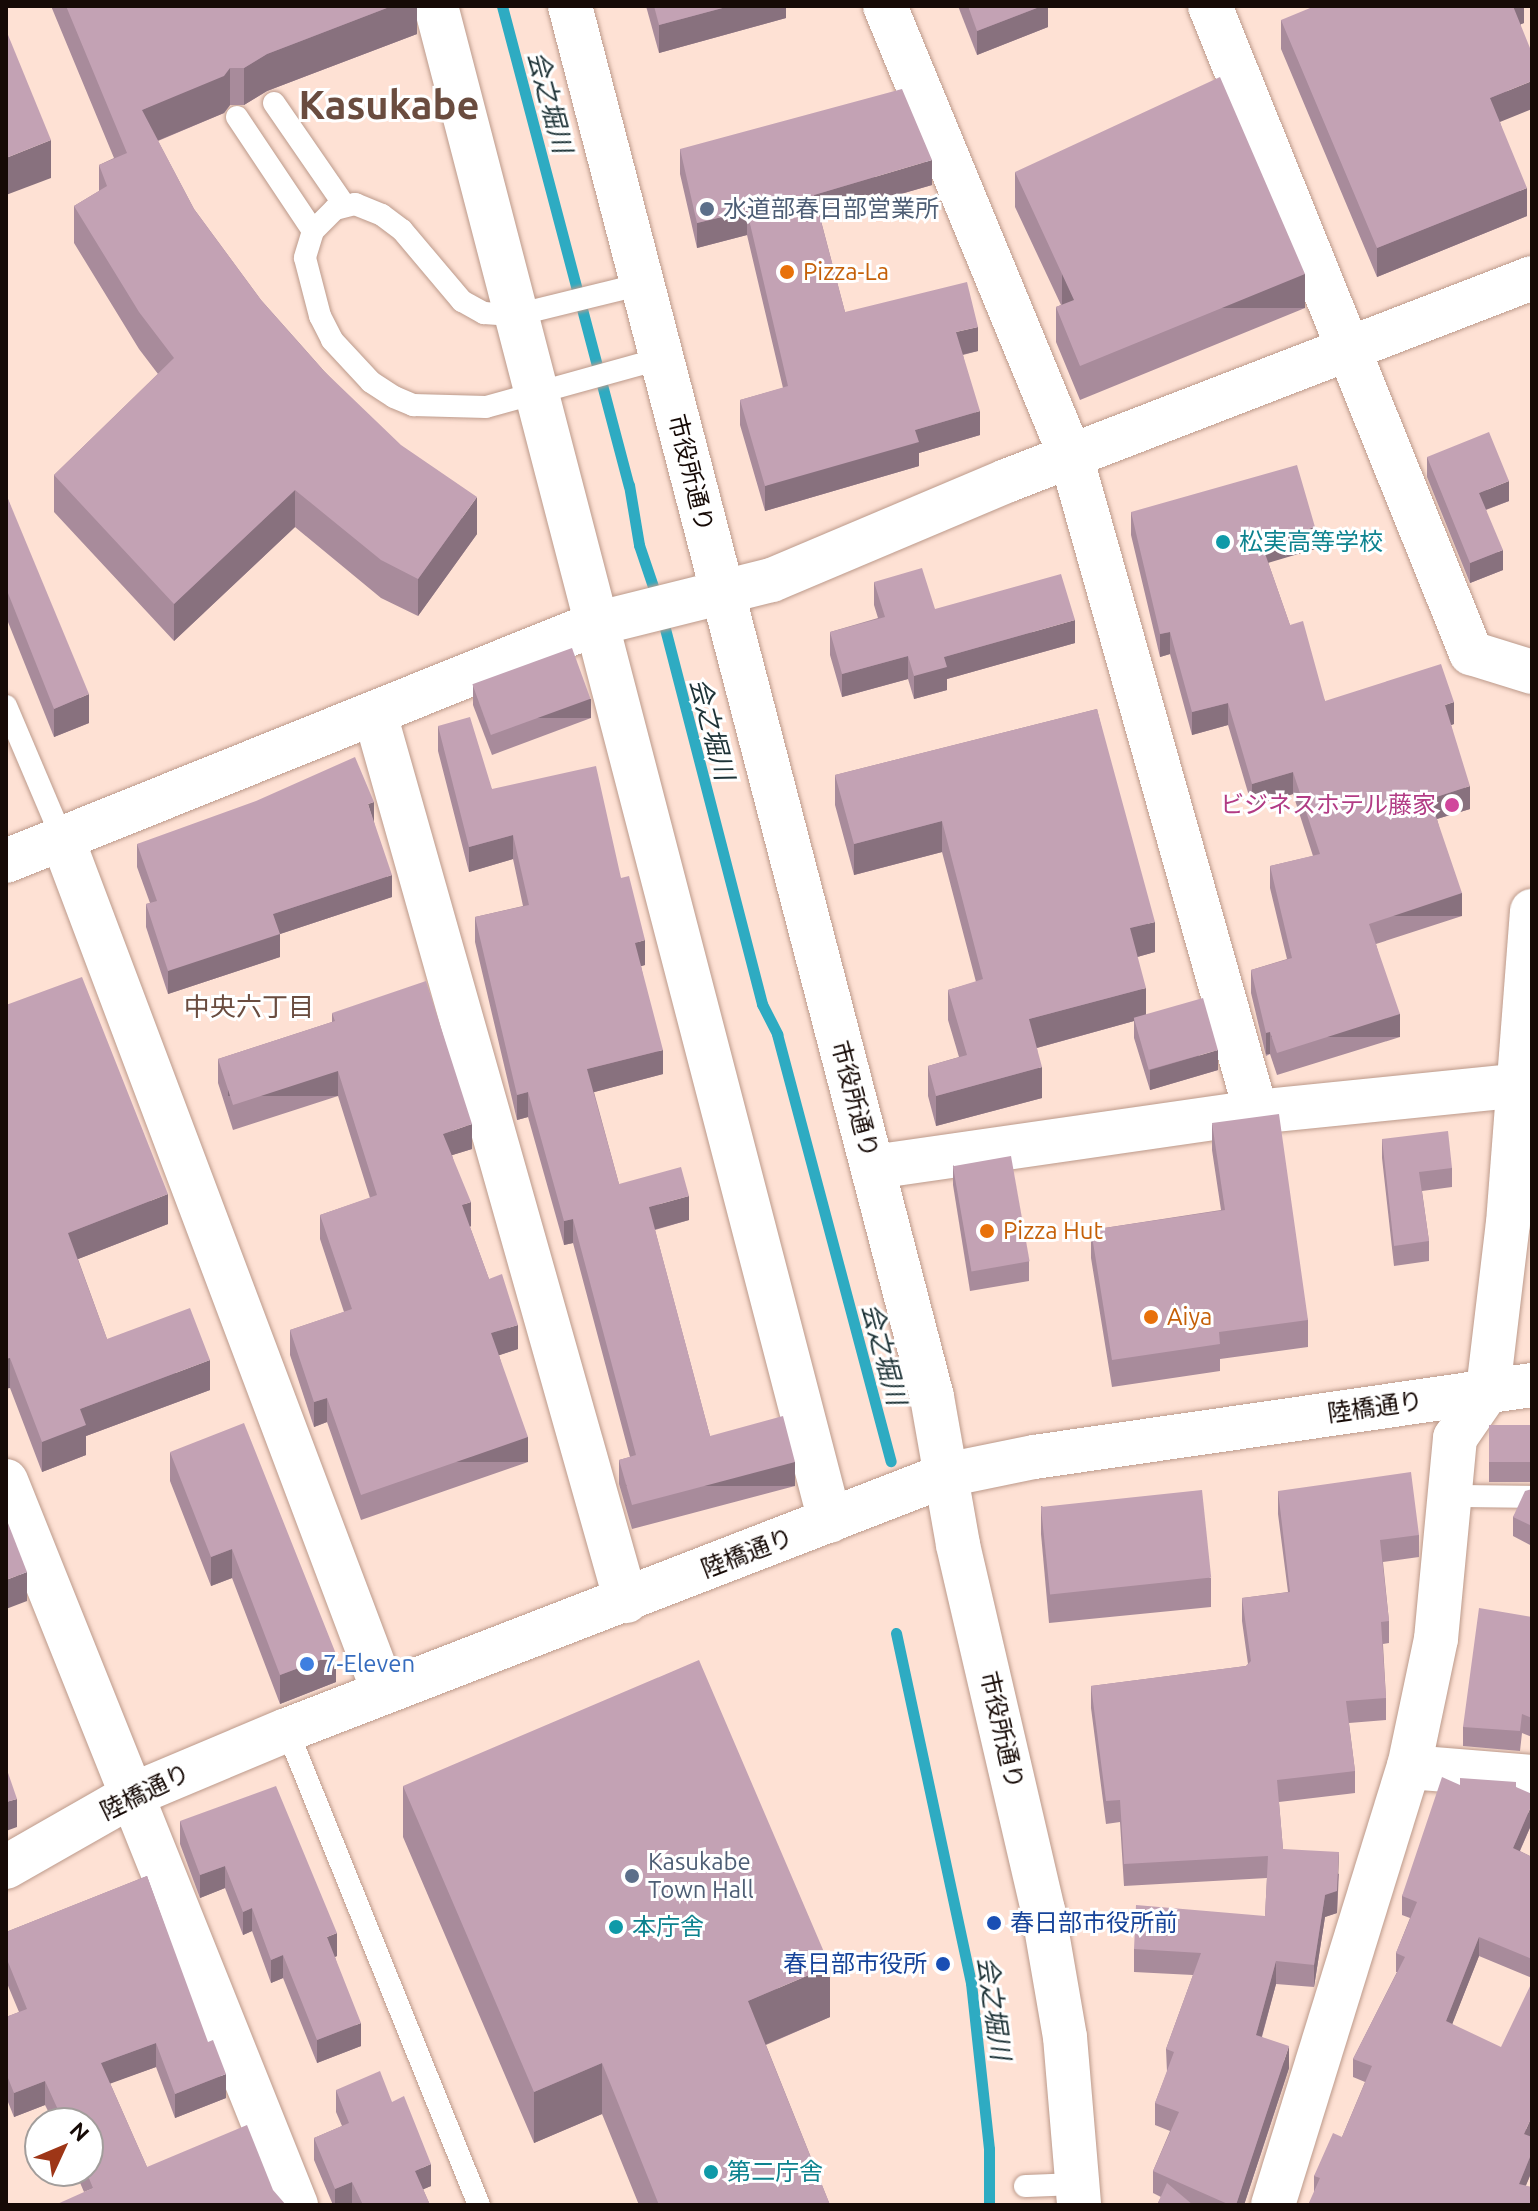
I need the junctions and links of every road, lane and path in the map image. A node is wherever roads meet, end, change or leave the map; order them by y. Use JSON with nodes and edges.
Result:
{"nodes":[{"id":1,"x":436,"y":6,"type":"edge"},
{"id":2,"x":570,"y":6,"type":"edge"},
{"id":3,"x":885,"y":6,"type":"edge"},
{"id":4,"x":1210,"y":6,"type":"edge"},
{"id":5,"x":274,"y":103,"type":"dead end"},
{"id":6,"x":237,"y":117,"type":"dead end"},
{"id":7,"x":345,"y":206,"type":"junction"},
{"id":8,"x":313,"y":231,"type":"junction"},
{"id":9,"x":1532,"y":278,"type":"edge"},
{"id":10,"x":625,"y":288,"type":"junction"},
{"id":11,"x":531,"y":312,"type":"junction"},
{"id":12,"x":1349,"y":347,"type":"junction"},
{"id":13,"x":646,"y":362,"type":"junction"},
{"id":14,"x":553,"y":386,"type":"junction"},
{"id":15,"x":1072,"y":460,"type":"junction"},
{"id":16,"x":705,"y":599,"type":"junction"},
{"id":17,"x":608,"y":620,"type":"junction"},
{"id":18,"x":1532,"y":672,"type":"edge"},
{"id":19,"x":6,"y":706,"type":"edge"},
{"id":20,"x":375,"y":714,"type":"junction"},
{"id":21,"x":62,"y":838,"type":"junction"},
{"id":22,"x":6,"y":861,"type":"edge"},
{"id":23,"x":1532,"y":911,"type":"edge"},
{"id":24,"x":1524,"y":1085,"type":"edge"},
{"id":25,"x":1256,"y":1112,"type":"junction"},
{"id":26,"x":874,"y":1167,"type":"junction"},
{"id":27,"x":1532,"y":1385,"type":"edge"},
{"id":28,"x":1488,"y":1390,"type":"junction"},
{"id":29,"x":6,"y":1481,"type":"edge"},
{"id":30,"x":928,"y":1482,"type":"junction"},
{"id":31,"x":1452,"y":1496,"type":"junction"},
{"id":32,"x":1532,"y":1497,"type":"edge"},
{"id":33,"x":840,"y":1517,"type":"junction"},
{"id":34,"x":626,"y":1601,"type":"junction"},
{"id":35,"x":383,"y":1690,"type":"junction"},
{"id":36,"x":287,"y":1730,"type":"junction"},
{"id":37,"x":1409,"y":1767,"type":"junction"},
{"id":38,"x":1532,"y":1777,"type":"edge"},
{"id":39,"x":132,"y":1795,"type":"junction"},
{"id":40,"x":6,"y":1867,"type":"edge"},
{"id":41,"x":1025,"y":2186,"type":"dead end"},
{"id":42,"x":1078,"y":2194,"type":"edge"},
{"id":43,"x":296,"y":2205,"type":"edge"},
{"id":44,"x":479,"y":2205,"type":"edge"},
{"id":45,"x":1273,"y":2205,"type":"edge"}],
"edges":[{"from":1,"to":11,"type":"street"},
{"from":2,"to":10,"type":"street","name":"市役所通り"},
{"from":3,"to":15,"type":"street"},
{"from":4,"to":12,"type":"street"},
{"from":5,"to":7,"type":"lane"},
{"from":6,"to":8,"type":"lane"},
{"from":7,"to":8,"type":"lane"},
{"from":7,"to":11,"type":"lane"},
{"from":8,"to":14,"type":"lane"},
{"from":9,"to":12,"type":"street"},
{"from":10,"to":11,"type":"lane"},
{"from":10,"to":13,"type":"street","name":"市役所通り"},
{"from":11,"to":14,"type":"street"},
{"from":12,"to":15,"type":"street"},
{"from":12,"to":18,"type":"street"},
{"from":13,"to":14,"type":"lane"},
{"from":13,"to":16,"type":"street","name":"市役所通り"},
{"from":14,"to":17,"type":"street"},
{"from":15,"to":16,"type":"street"},
{"from":15,"to":25,"type":"street"},
{"from":16,"to":17,"type":"street"},
{"from":16,"to":26,"type":"street","name":"市役所通り"},
{"from":17,"to":20,"type":"street"},
{"from":17,"to":33,"type":"street"},
{"from":19,"to":21,"type":"lane"},
{"from":20,"to":21,"type":"street"},
{"from":20,"to":34,"type":"street"},
{"from":21,"to":22,"type":"street"},
{"from":21,"to":35,"type":"street"},
{"from":23,"to":24,"type":"street"},
{"from":24,"to":25,"type":"street"},
{"from":24,"to":28,"type":"street"},
{"from":25,"to":26,"type":"street"},
{"from":26,"to":30,"type":"street","name":"市役所通り"},
{"from":27,"to":28,"type":"street","name":"陸橋通り"},
{"from":28,"to":30,"type":"street","name":"陸橋通り"},
{"from":28,"to":31,"type":"street"},
{"from":29,"to":39,"type":"street"},
{"from":30,"to":33,"type":"street","name":"陸橋通り"},
{"from":30,"to":42,"type":"street","name":"市役所通り"},
{"from":31,"to":32,"type":"lane"},
{"from":31,"to":37,"type":"street"},
{"from":33,"to":34,"type":"street","name":"陸橋通り"},
{"from":34,"to":35,"type":"street","name":"陸橋通り"},
{"from":35,"to":36,"type":"street","name":"陸橋通り"},
{"from":36,"to":39,"type":"street","name":"陸橋通り"},
{"from":36,"to":44,"type":"lane"},
{"from":37,"to":38,"type":"street"},
{"from":37,"to":45,"type":"street"},
{"from":39,"to":40,"type":"street","name":"陸橋通り"},
{"from":39,"to":43,"type":"street"},
{"from":41,"to":42,"type":"lane"}]}
